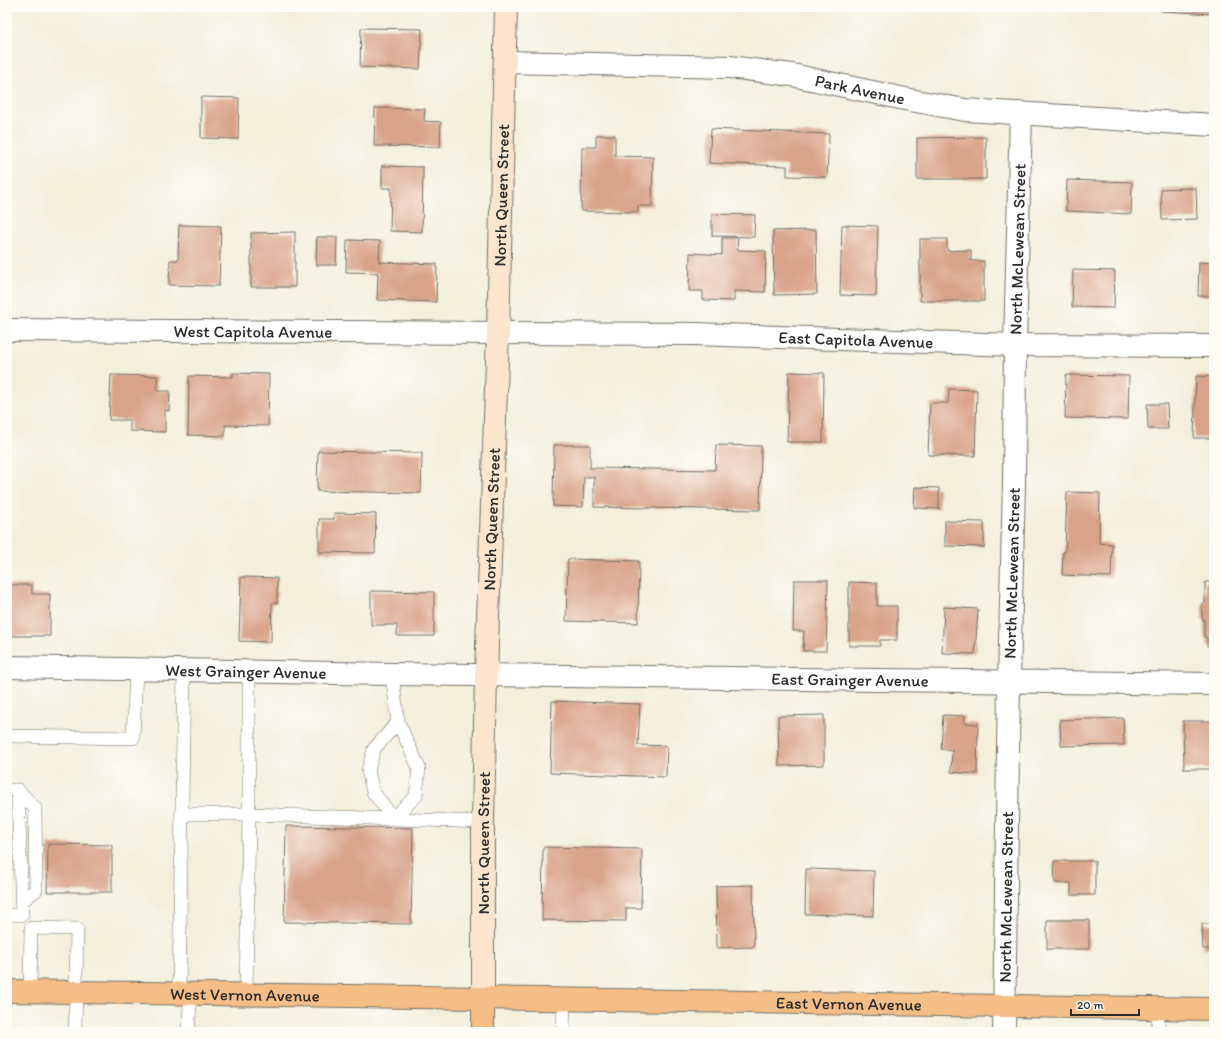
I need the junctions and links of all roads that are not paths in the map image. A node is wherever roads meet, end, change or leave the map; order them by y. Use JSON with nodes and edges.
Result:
{"nodes":[{"id":1,"x":506,"y":7,"type":"edge"},
{"id":2,"x":505,"y":62,"type":"junction"},
{"id":3,"x":1021,"y":113,"type":"junction"},
{"id":4,"x":1214,"y":125,"type":"edge"},
{"id":5,"x":7,"y":330,"type":"edge"},
{"id":6,"x":498,"y":333,"type":"junction"},
{"id":7,"x":1015,"y":345,"type":"junction"},
{"id":8,"x":1214,"y":346,"type":"edge"},
{"id":9,"x":7,"y":667,"type":"edge"},
{"id":10,"x":136,"y":669,"type":"junction"},
{"id":11,"x":184,"y":670,"type":"junction"},
{"id":12,"x":249,"y":671,"type":"junction"},
{"id":13,"x":392,"y":674,"type":"junction"},
{"id":14,"x":486,"y":675,"type":"junction"},
{"id":15,"x":1009,"y":681,"type":"junction"},
{"id":16,"x":1214,"y":684,"type":"edge"},
{"id":17,"x":398,"y":722,"type":"junction"},
{"id":18,"x":12,"y":736,"type":"dead end"},
{"id":19,"x":13,"y":790,"type":"edge"},
{"id":20,"x":182,"y":814,"type":"junction"},
{"id":21,"x":249,"y":814,"type":"junction"},
{"id":22,"x":393,"y":818,"type":"junction"},
{"id":23,"x":483,"y":822,"type":"junction"},
{"id":24,"x":22,"y":909,"type":"junction"},
{"id":25,"x":7,"y":915,"type":"edge"},
{"id":26,"x":31,"y":928,"type":"junction"},
{"id":27,"x":7,"y":991,"type":"edge"},
{"id":28,"x":30,"y":991,"type":"junction"},
{"id":29,"x":75,"y":992,"type":"junction"},
{"id":30,"x":185,"y":994,"type":"junction"},
{"id":31,"x":246,"y":994,"type":"junction"},
{"id":32,"x":484,"y":999,"type":"junction"},
{"id":33,"x":564,"y":1000,"type":"junction"},
{"id":34,"x":1005,"y":1005,"type":"junction"},
{"id":35,"x":1158,"y":1008,"type":"junction"},
{"id":36,"x":1214,"y":1009,"type":"edge"},
{"id":37,"x":75,"y":1032,"type":"edge"},
{"id":38,"x":188,"y":1032,"type":"edge"},
{"id":39,"x":483,"y":1032,"type":"edge"},
{"id":40,"x":563,"y":1032,"type":"edge"},
{"id":41,"x":1004,"y":1032,"type":"edge"},
{"id":42,"x":1158,"y":1032,"type":"edge"}],
"edges":[{"from":1,"to":2,"type":"main road","name":"North Queen Street"},
{"from":2,"to":3,"type":"street","name":"Park Avenue"},
{"from":2,"to":6,"type":"main road","name":"North Queen Street"},
{"from":3,"to":4,"type":"street","name":"Park Avenue"},
{"from":3,"to":7,"type":"street","name":"North McLewean Street"},
{"from":5,"to":6,"type":"street","name":"West Capitola Avenue"},
{"from":6,"to":7,"type":"street","name":"East Capitola Avenue"},
{"from":6,"to":14,"type":"main road","name":"North Queen Street"},
{"from":7,"to":8,"type":"street","name":"East Capitola Avenue"},
{"from":7,"to":15,"type":"street","name":"North McLewean Street"},
{"from":9,"to":10,"type":"street","name":"West Grainger Avenue"},
{"from":10,"to":11,"type":"street","name":"West Grainger Avenue"},
{"from":10,"to":18,"type":"lane"},
{"from":11,"to":12,"type":"street","name":"West Grainger Avenue"},
{"from":11,"to":20,"type":"lane"},
{"from":12,"to":13,"type":"street","name":"West Grainger Avenue"},
{"from":12,"to":21,"type":"lane"},
{"from":13,"to":14,"type":"street","name":"West Grainger Avenue"},
{"from":13,"to":17,"type":"lane"},
{"from":14,"to":15,"type":"street","name":"East Grainger Avenue"},
{"from":14,"to":23,"type":"main road","name":"North Queen Street"},
{"from":15,"to":16,"type":"street","name":"East Grainger Avenue"},
{"from":15,"to":34,"type":"street","name":"North McLewean Street"},
{"from":17,"to":22,"type":"lane"},
{"from":17,"to":22,"type":"lane"},
{"from":19,"to":24,"type":"lane"},
{"from":20,"to":21,"type":"lane"},
{"from":20,"to":30,"type":"lane"},
{"from":21,"to":22,"type":"lane"},
{"from":21,"to":31,"type":"lane"},
{"from":22,"to":23,"type":"lane"},
{"from":23,"to":32,"type":"main road","name":"North Queen Street"},
{"from":24,"to":25,"type":"lane"},
{"from":24,"to":26,"type":"lane"},
{"from":26,"to":28,"type":"lane"},
{"from":26,"to":29,"type":"lane"},
{"from":27,"to":28,"type":"main road","name":"West Vernon Avenue"},
{"from":28,"to":29,"type":"main road","name":"West Vernon Avenue"},
{"from":29,"to":30,"type":"main road","name":"West Vernon Avenue"},
{"from":29,"to":37,"type":"lane"},
{"from":30,"to":31,"type":"main road","name":"West Vernon Avenue"},
{"from":30,"to":38,"type":"lane"},
{"from":31,"to":32,"type":"main road","name":"West Vernon Avenue"},
{"from":32,"to":33,"type":"main road","name":"East Vernon Avenue"},
{"from":32,"to":39,"type":"main road","name":"North Queen Street"},
{"from":33,"to":34,"type":"main road","name":"East Vernon Avenue"},
{"from":33,"to":40,"type":"lane"},
{"from":34,"to":35,"type":"main road","name":"East Vernon Avenue"},
{"from":34,"to":41,"type":"street","name":"North McLewean Street"},
{"from":35,"to":36,"type":"main road","name":"East Vernon Avenue"},
{"from":35,"to":42,"type":"lane"}]}
